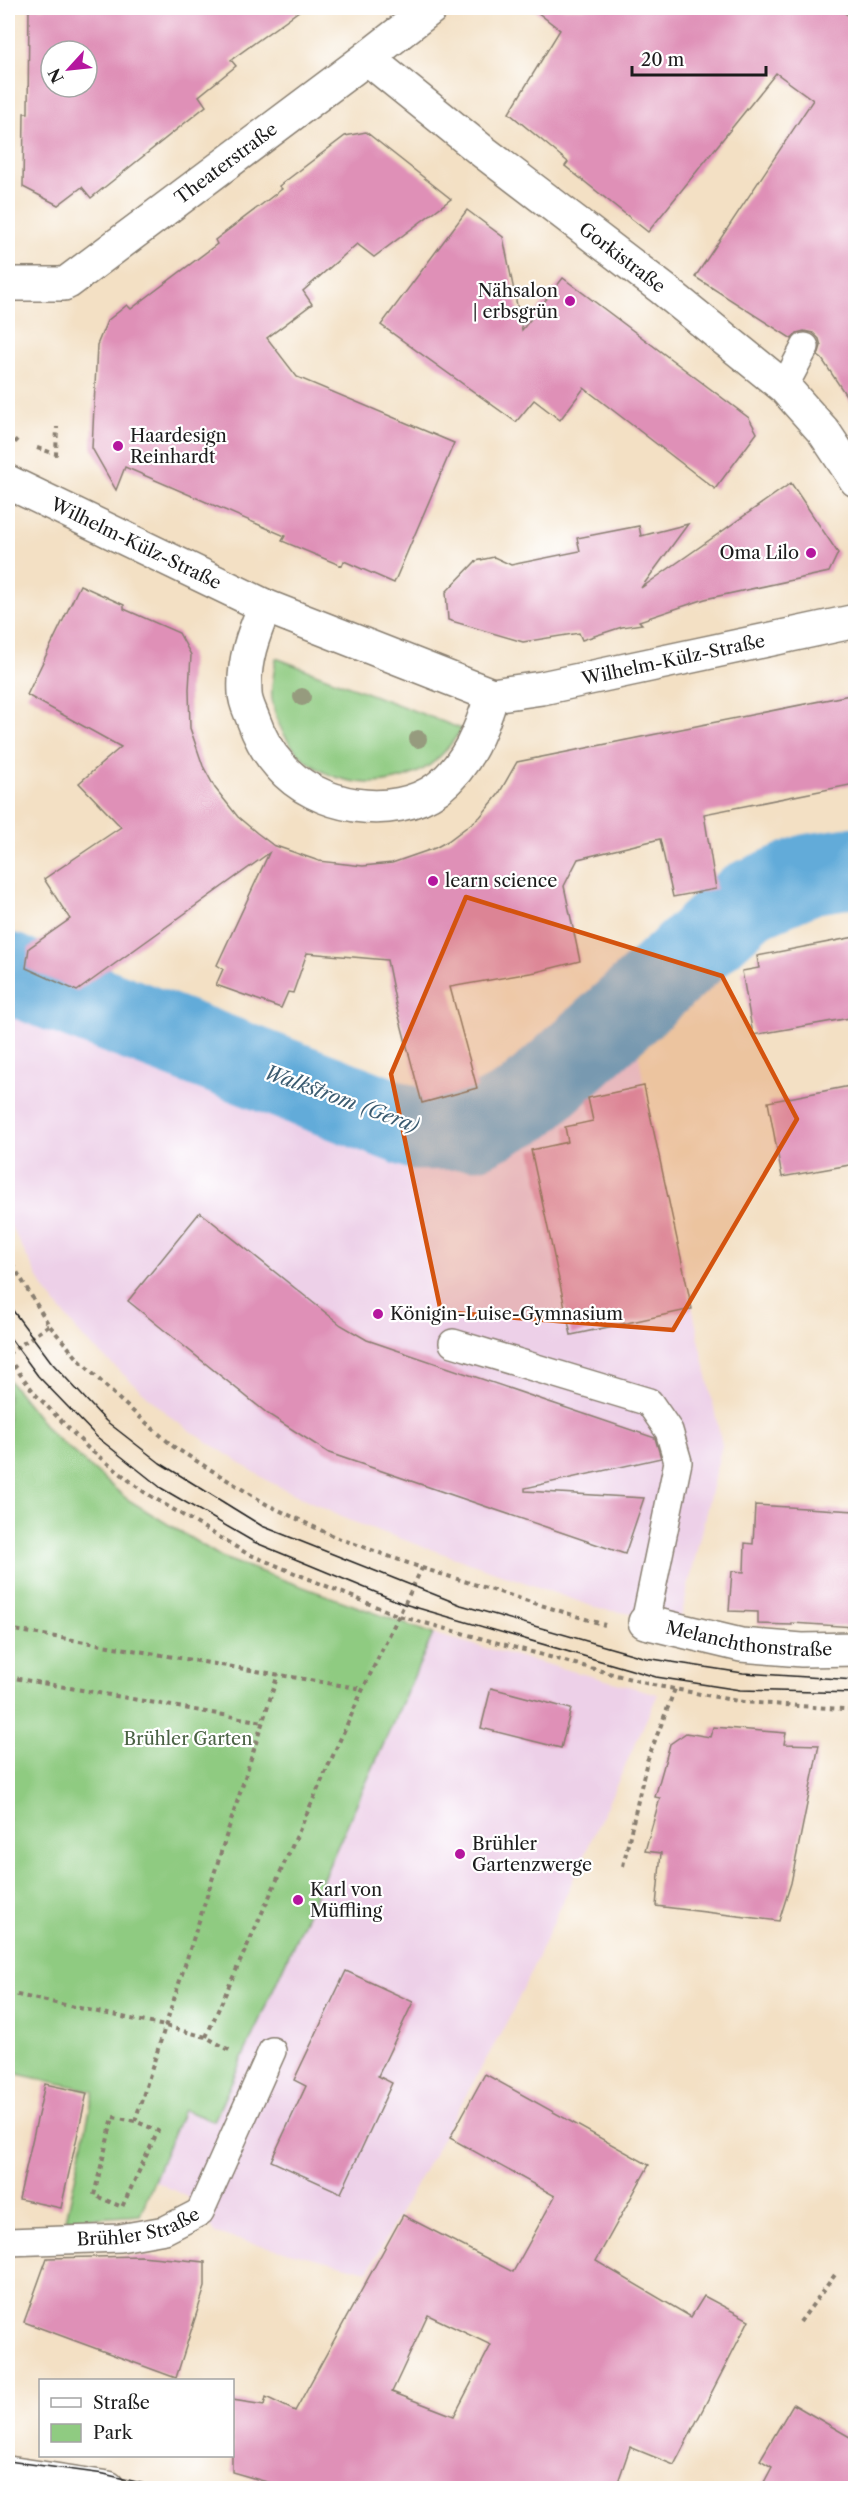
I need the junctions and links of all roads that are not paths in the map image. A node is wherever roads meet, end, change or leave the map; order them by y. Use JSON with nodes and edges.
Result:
{"nodes":[{"id":1,"x":431,"y":8,"type":"edge"},
{"id":2,"x":368,"y":58,"type":"junction"},
{"id":3,"x":8,"y":284,"type":"edge"},
{"id":4,"x":805,"y":347,"type":"dead end"},
{"id":5,"x":784,"y":387,"type":"junction"},
{"id":6,"x":855,"y":480,"type":"edge"},
{"id":7,"x":8,"y":482,"type":"edge"},
{"id":8,"x":265,"y":606,"type":"junction"},
{"id":9,"x":855,"y":621,"type":"edge"},
{"id":10,"x":492,"y":695,"type":"junction"},
{"id":11,"x":453,"y":1343,"type":"dead end"},
{"id":12,"x":645,"y":1622,"type":"joint"},
{"id":13,"x":855,"y":1649,"type":"edge"},
{"id":14,"x":272,"y":2051,"type":"dead end"},
{"id":15,"x":8,"y":2242,"type":"edge"},
{"id":16,"x":8,"y":2473,"type":"edge"},
{"id":17,"x":108,"y":2488,"type":"edge"}],
"edges":[{"from":1,"to":2,"type":"street","name":"Theaterstraße"},
{"from":2,"to":3,"type":"street","name":"Theaterstraße"},
{"from":2,"to":5,"type":"street","name":"Gorkistraße"},
{"from":4,"to":5,"type":"lane"},
{"from":5,"to":6,"type":"street","name":"Gorkistraße"},
{"from":7,"to":8,"type":"street","name":"Wilhelm-Külz-Straße"},
{"from":8,"to":10,"type":"street","name":"Wilhelm-Külz-Straße"},
{"from":8,"to":10,"type":"street"},
{"from":9,"to":10,"type":"street","name":"Wilhelm-Külz-Straße"},
{"from":11,"to":12,"type":"lane"},
{"from":12,"to":13,"type":"street","name":"Melanchthonstraße"},
{"from":14,"to":15,"type":"lane","name":"Brühler Straße"},
{"from":16,"to":17,"type":"street"}]}
